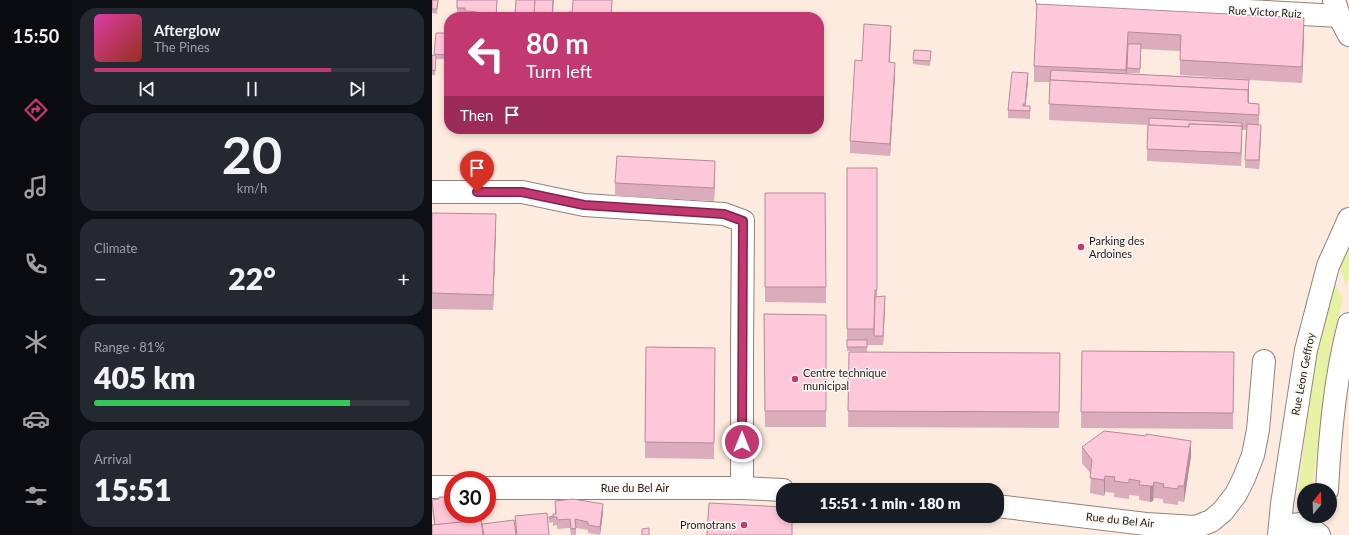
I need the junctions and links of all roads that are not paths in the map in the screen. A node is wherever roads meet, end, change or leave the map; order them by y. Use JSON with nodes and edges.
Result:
{"nodes":[{"id":1,"x":1047,"y":0,"type":"edge"},
{"id":2,"x":1337,"y":8,"type":"edge"},
{"id":3,"x":1349,"y":35,"type":"edge"},
{"id":4,"x":432,"y":192,"type":"edge"},
{"id":5,"x":1349,"y":219,"type":"edge"},
{"id":6,"x":1349,"y":324,"type":"edge"},
{"id":7,"x":1264,"y":361,"type":"dead end"},
{"id":8,"x":1327,"y":483,"type":"edge"},
{"id":9,"x":432,"y":488,"type":"edge"},
{"id":10,"x":444,"y":488,"type":"edge"},
{"id":11,"x":496,"y":488,"type":"edge"},
{"id":12,"x":742,"y":488,"type":"junction"},
{"id":13,"x":776,"y":490,"type":"edge"},
{"id":14,"x":1004,"y":507,"type":"edge"},
{"id":15,"x":1322,"y":523,"type":"edge"},
{"id":16,"x":1280,"y":535,"type":"edge"},
{"id":17,"x":1319,"y":535,"type":"edge"}],
"edges":[{"from":1,"to":2,"type":"street","name":"Rue Victor Ruiz"},
{"from":2,"to":3,"type":"street"},
{"from":4,"to":12,"type":"street"},
{"from":5,"to":16,"type":"street","name":"Rue Léon Geffroy"},
{"from":6,"to":8,"type":"street"},
{"from":7,"to":14,"type":"street","name":"Rue du Bel Air"},
{"from":9,"to":10,"type":"street"},
{"from":11,"to":12,"type":"street","name":"Rue du Bel Air"},
{"from":12,"to":13,"type":"street","name":"Rue du Bel Air"},
{"from":15,"to":17,"type":"street"},
{"from":16,"to":17,"type":"street"}]}
